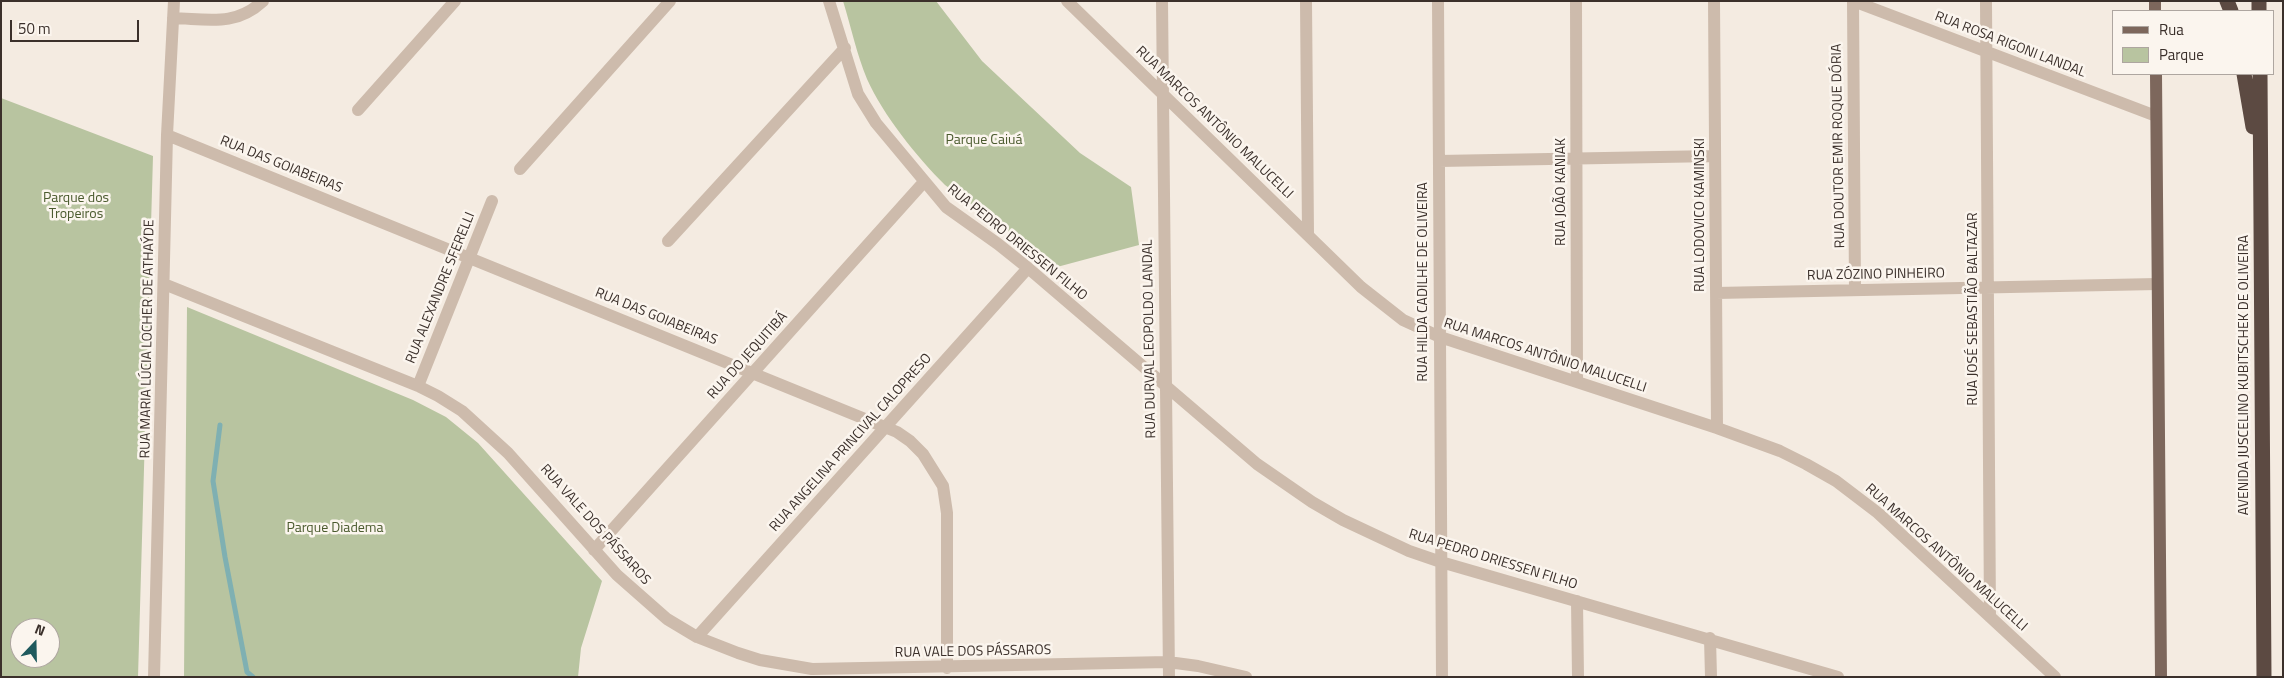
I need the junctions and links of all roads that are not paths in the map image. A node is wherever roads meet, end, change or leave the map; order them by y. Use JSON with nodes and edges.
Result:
{"nodes":[{"id":1,"x":174,"y":1,"type":"edge"},
{"id":2,"x":263,"y":1,"type":"edge"},
{"id":3,"x":455,"y":1,"type":"edge"},
{"id":4,"x":670,"y":1,"type":"edge"},
{"id":5,"x":829,"y":1,"type":"edge"},
{"id":6,"x":1067,"y":1,"type":"edge"},
{"id":7,"x":1162,"y":1,"type":"edge"},
{"id":8,"x":1306,"y":1,"type":"edge"},
{"id":9,"x":1438,"y":1,"type":"edge"},
{"id":10,"x":1576,"y":1,"type":"edge"},
{"id":11,"x":1714,"y":1,"type":"edge"},
{"id":12,"x":1853,"y":1,"type":"edge"},
{"id":13,"x":1986,"y":1,"type":"edge"},
{"id":14,"x":173,"y":18,"type":"junction"},
{"id":15,"x":845,"y":48,"type":"junction"},
{"id":16,"x":1987,"y":52,"type":"junction"},
{"id":17,"x":2156,"y":75,"type":"edge"},
{"id":18,"x":2244,"y":75,"type":"edge"},
{"id":19,"x":2260,"y":75,"type":"edge"},
{"id":20,"x":1163,"y":94,"type":"junction"},
{"id":21,"x":358,"y":110,"type":"dead end"},
{"id":22,"x":2156,"y":116,"type":"junction"},
{"id":23,"x":167,"y":135,"type":"junction"},
{"id":24,"x":1715,"y":156,"type":"junction"},
{"id":25,"x":1576,"y":159,"type":"junction"},
{"id":26,"x":1438,"y":161,"type":"junction"},
{"id":27,"x":520,"y":170,"type":"dead end"},
{"id":28,"x":2260,"y":172,"type":"junction"},
{"id":29,"x":924,"y":183,"type":"junction"},
{"id":30,"x":492,"y":201,"type":"dead end"},
{"id":31,"x":1308,"y":234,"type":"junction"},
{"id":32,"x":668,"y":241,"type":"dead end"},
{"id":33,"x":470,"y":258,"type":"junction"},
{"id":34,"x":1028,"y":268,"type":"junction"},
{"id":35,"x":164,"y":284,"type":"junction"},
{"id":36,"x":2157,"y":284,"type":"junction"},
{"id":37,"x":1989,"y":288,"type":"junction"},
{"id":38,"x":1855,"y":290,"type":"junction"},
{"id":39,"x":1716,"y":293,"type":"junction"},
{"id":40,"x":1440,"y":337,"type":"junction"},
{"id":41,"x":753,"y":372,"type":"junction"},
{"id":42,"x":1577,"y":382,"type":"junction"},
{"id":43,"x":1165,"y":385,"type":"junction"},
{"id":44,"x":418,"y":386,"type":"junction"},
{"id":45,"x":886,"y":426,"type":"junction"},
{"id":46,"x":1717,"y":428,"type":"junction"},
{"id":47,"x":594,"y":550,"type":"junction"},
{"id":48,"x":1441,"y":562,"type":"junction"},
{"id":49,"x":1577,"y":601,"type":"junction"},
{"id":50,"x":1990,"y":617,"type":"junction"},
{"id":51,"x":696,"y":637,"type":"junction"},
{"id":52,"x":1710,"y":638,"type":"junction"},
{"id":53,"x":1168,"y":662,"type":"junction"},
{"id":54,"x":947,"y":668,"type":"junction"},
{"id":55,"x":1804,"y":671,"type":"edge"},
{"id":56,"x":154,"y":677,"type":"edge"},
{"id":57,"x":1169,"y":677,"type":"edge"},
{"id":58,"x":1246,"y":677,"type":"edge"},
{"id":59,"x":1442,"y":677,"type":"edge"},
{"id":60,"x":1578,"y":677,"type":"edge"},
{"id":61,"x":1710,"y":677,"type":"edge"},
{"id":62,"x":1838,"y":677,"type":"edge"},
{"id":63,"x":2055,"y":677,"type":"edge"},
{"id":64,"x":2161,"y":677,"type":"edge"},
{"id":65,"x":2264,"y":677,"type":"edge"}],
"edges":[{"from":1,"to":14,"type":"street","name":"RUA MARIA LÚCIA LOCHER DE ATHAÝDE"},
{"from":2,"to":14,"type":"street"},
{"from":3,"to":21,"type":"street"},
{"from":4,"to":27,"type":"street"},
{"from":5,"to":15,"type":"street","name":"RUA PEDRO DRIESSEN FILHO"},
{"from":6,"to":20,"type":"street","name":"RUA MARCOS ANTÔNIO MALUCELLI"},
{"from":7,"to":20,"type":"street","name":"RUA DURVAL LEOPOLDO LANDAL"},
{"from":8,"to":31,"type":"street"},
{"from":9,"to":26,"type":"street","name":"RUA HILDA CADILHE DE OLIVEIRA"},
{"from":10,"to":25,"type":"street","name":"RUA JOÃO KANIAK"},
{"from":11,"to":24,"type":"street","name":"RUA LODOVICO KAMINSKI"},
{"from":12,"to":16,"type":"street","name":"RUA ROSA RIGONI LANDAL"},
{"from":12,"to":38,"type":"street","name":"RUA DOUTOR EMIR ROQUE DÓRIA"},
{"from":13,"to":16,"type":"street","name":"RUA JOSÉ SEBASTIÃO BALTAZAR"},
{"from":14,"to":23,"type":"street","name":"RUA MARIA LÚCIA LOCHER DE ATHAÝDE"},
{"from":15,"to":29,"type":"street","name":"RUA PEDRO DRIESSEN FILHO"},
{"from":15,"to":32,"type":"street"},
{"from":16,"to":22,"type":"street","name":"RUA ROSA RIGONI LANDAL"},
{"from":16,"to":37,"type":"street","name":"RUA JOSÉ SEBASTIÃO BALTAZAR"},
{"from":17,"to":22,"type":"main road"},
{"from":18,"to":28,"type":"highway"},
{"from":19,"to":28,"type":"highway","name":"AVENIDA JUSCELINO KUBITSCHEK DE OLIVEIRA"},
{"from":20,"to":31,"type":"street","name":"RUA MARCOS ANTÔNIO MALUCELLI"},
{"from":20,"to":43,"type":"street","name":"RUA DURVAL LEOPOLDO LANDAL"},
{"from":22,"to":36,"type":"main road"},
{"from":23,"to":33,"type":"street","name":"RUA DAS GOIABEIRAS"},
{"from":23,"to":35,"type":"street","name":"RUA MARIA LÚCIA LOCHER DE ATHAÝDE"},
{"from":24,"to":25,"type":"street"},
{"from":24,"to":39,"type":"street","name":"RUA LODOVICO KAMINSKI"},
{"from":25,"to":26,"type":"street"},
{"from":25,"to":42,"type":"street","name":"RUA JOÃO KANIAK"},
{"from":26,"to":40,"type":"street","name":"RUA HILDA CADILHE DE OLIVEIRA"},
{"from":28,"to":65,"type":"highway","name":"AVENIDA JUSCELINO KUBITSCHEK DE OLIVEIRA"},
{"from":29,"to":34,"type":"street","name":"RUA PEDRO DRIESSEN FILHO"},
{"from":29,"to":41,"type":"street","name":"RUA DO JEQUITIBÁ"},
{"from":30,"to":33,"type":"street","name":"RUA ALEXANDRE SFERELLI"},
{"from":31,"to":40,"type":"street","name":"RUA MARCOS ANTÔNIO MALUCELLI"},
{"from":33,"to":41,"type":"street","name":"RUA DAS GOIABEIRAS"},
{"from":33,"to":44,"type":"street","name":"RUA ALEXANDRE SFERELLI"},
{"from":34,"to":43,"type":"street","name":"RUA PEDRO DRIESSEN FILHO"},
{"from":34,"to":45,"type":"street","name":"RUA ANGELINA PRINCIVAL CALOPRESO"},
{"from":35,"to":44,"type":"street","name":"RUA VALE DOS PÁSSAROS"},
{"from":35,"to":56,"type":"street","name":"RUA MARIA LÚCIA LOCHER DE ATHAÝDE"},
{"from":36,"to":37,"type":"street","name":"RUA ZÓZINO PINHEIRO"},
{"from":36,"to":64,"type":"main road"},
{"from":37,"to":38,"type":"street","name":"RUA ZÓZINO PINHEIRO"},
{"from":37,"to":50,"type":"street","name":"RUA JOSÉ SEBASTIÃO BALTAZAR"},
{"from":38,"to":39,"type":"street","name":"RUA ZÓZINO PINHEIRO"},
{"from":39,"to":46,"type":"street","name":"RUA LODOVICO KAMINSKI"},
{"from":40,"to":42,"type":"street","name":"RUA MARCOS ANTÔNIO MALUCELLI"},
{"from":40,"to":48,"type":"street","name":"RUA HILDA CADILHE DE OLIVEIRA"},
{"from":41,"to":45,"type":"street","name":"RUA DAS GOIABEIRAS"},
{"from":41,"to":47,"type":"street","name":"RUA DO JEQUITIBÁ"},
{"from":42,"to":46,"type":"street","name":"RUA MARCOS ANTÔNIO MALUCELLI"},
{"from":43,"to":48,"type":"street","name":"RUA PEDRO DRIESSEN FILHO"},
{"from":43,"to":53,"type":"street","name":"RUA DURVAL LEOPOLDO LANDAL"},
{"from":44,"to":47,"type":"street","name":"RUA VALE DOS PÁSSAROS"},
{"from":45,"to":51,"type":"street","name":"RUA ANGELINA PRINCIVAL CALOPRESO"},
{"from":45,"to":54,"type":"street","name":"RUA DAS GOIABEIRAS"},
{"from":46,"to":50,"type":"street","name":"RUA MARCOS ANTÔNIO MALUCELLI"},
{"from":47,"to":51,"type":"street","name":"RUA VALE DOS PÁSSAROS"},
{"from":48,"to":49,"type":"street","name":"RUA PEDRO DRIESSEN FILHO"},
{"from":48,"to":59,"type":"street","name":"RUA HILDA CADILHE DE OLIVEIRA"},
{"from":49,"to":52,"type":"street","name":"RUA PEDRO DRIESSEN FILHO"},
{"from":49,"to":60,"type":"street"},
{"from":50,"to":63,"type":"street","name":"RUA MARCOS ANTÔNIO MALUCELLI"},
{"from":51,"to":54,"type":"street","name":"RUA VALE DOS PÁSSAROS"},
{"from":52,"to":55,"type":"street","name":"RUA PEDRO DRIESSEN FILHO"},
{"from":52,"to":61,"type":"street"},
{"from":53,"to":54,"type":"street","name":"RUA VALE DOS PÁSSAROS"},
{"from":53,"to":57,"type":"street","name":"RUA DURVAL LEOPOLDO LANDAL"},
{"from":53,"to":58,"type":"street","name":"RUA VALE DOS PÁSSAROS"},
{"from":55,"to":62,"type":"street","name":"RUA PEDRO DRIESSEN FILHO"}]}
